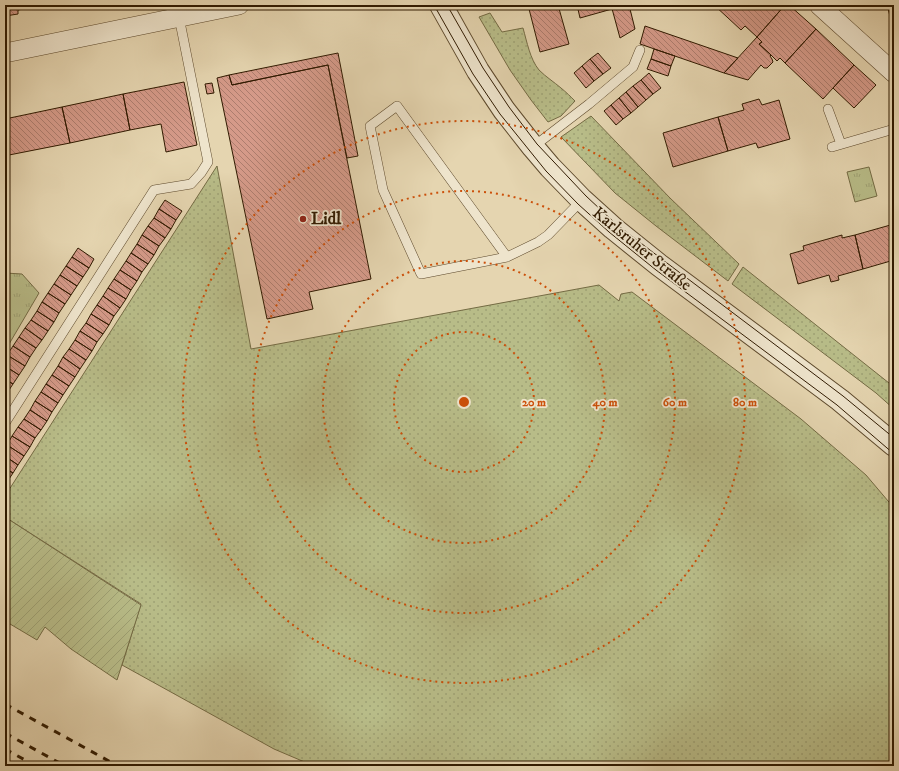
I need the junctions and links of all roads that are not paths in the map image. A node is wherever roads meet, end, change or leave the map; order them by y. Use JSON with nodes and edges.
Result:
{"nodes":[{"id":1,"x":239,"y":5,"type":"edge"},
{"id":2,"x":441,"y":5,"type":"edge"},
{"id":3,"x":819,"y":5,"type":"edge"},
{"id":4,"x":179,"y":17,"type":"junction"},
{"id":5,"x":640,"y":50,"type":"dead end"},
{"id":6,"x":5,"y":53,"type":"edge"},
{"id":7,"x":894,"y":73,"type":"edge"},
{"id":8,"x":828,"y":109,"type":"dead end"},
{"id":9,"x":894,"y":129,"type":"edge"},
{"id":10,"x":533,"y":147,"type":"junction"},
{"id":11,"x":582,"y":200,"type":"junction"},
{"id":12,"x":507,"y":257,"type":"junction"},
{"id":13,"x":5,"y":424,"type":"edge"},
{"id":14,"x":894,"y":446,"type":"edge"}],
"edges":[{"from":1,"to":4,"type":"street"},
{"from":2,"to":10,"type":"street","name":"Karlsruher Straße"},
{"from":3,"to":7,"type":"street"},
{"from":4,"to":6,"type":"street"},
{"from":4,"to":13,"type":"lane"},
{"from":5,"to":10,"type":"lane"},
{"from":8,"to":9,"type":"lane"},
{"from":10,"to":11,"type":"street","name":"Karlsruher Straße"},
{"from":11,"to":12,"type":"lane"},
{"from":11,"to":14,"type":"street","name":"Karlsruher Straße"},
{"from":12,"to":12,"type":"lane"}]}
